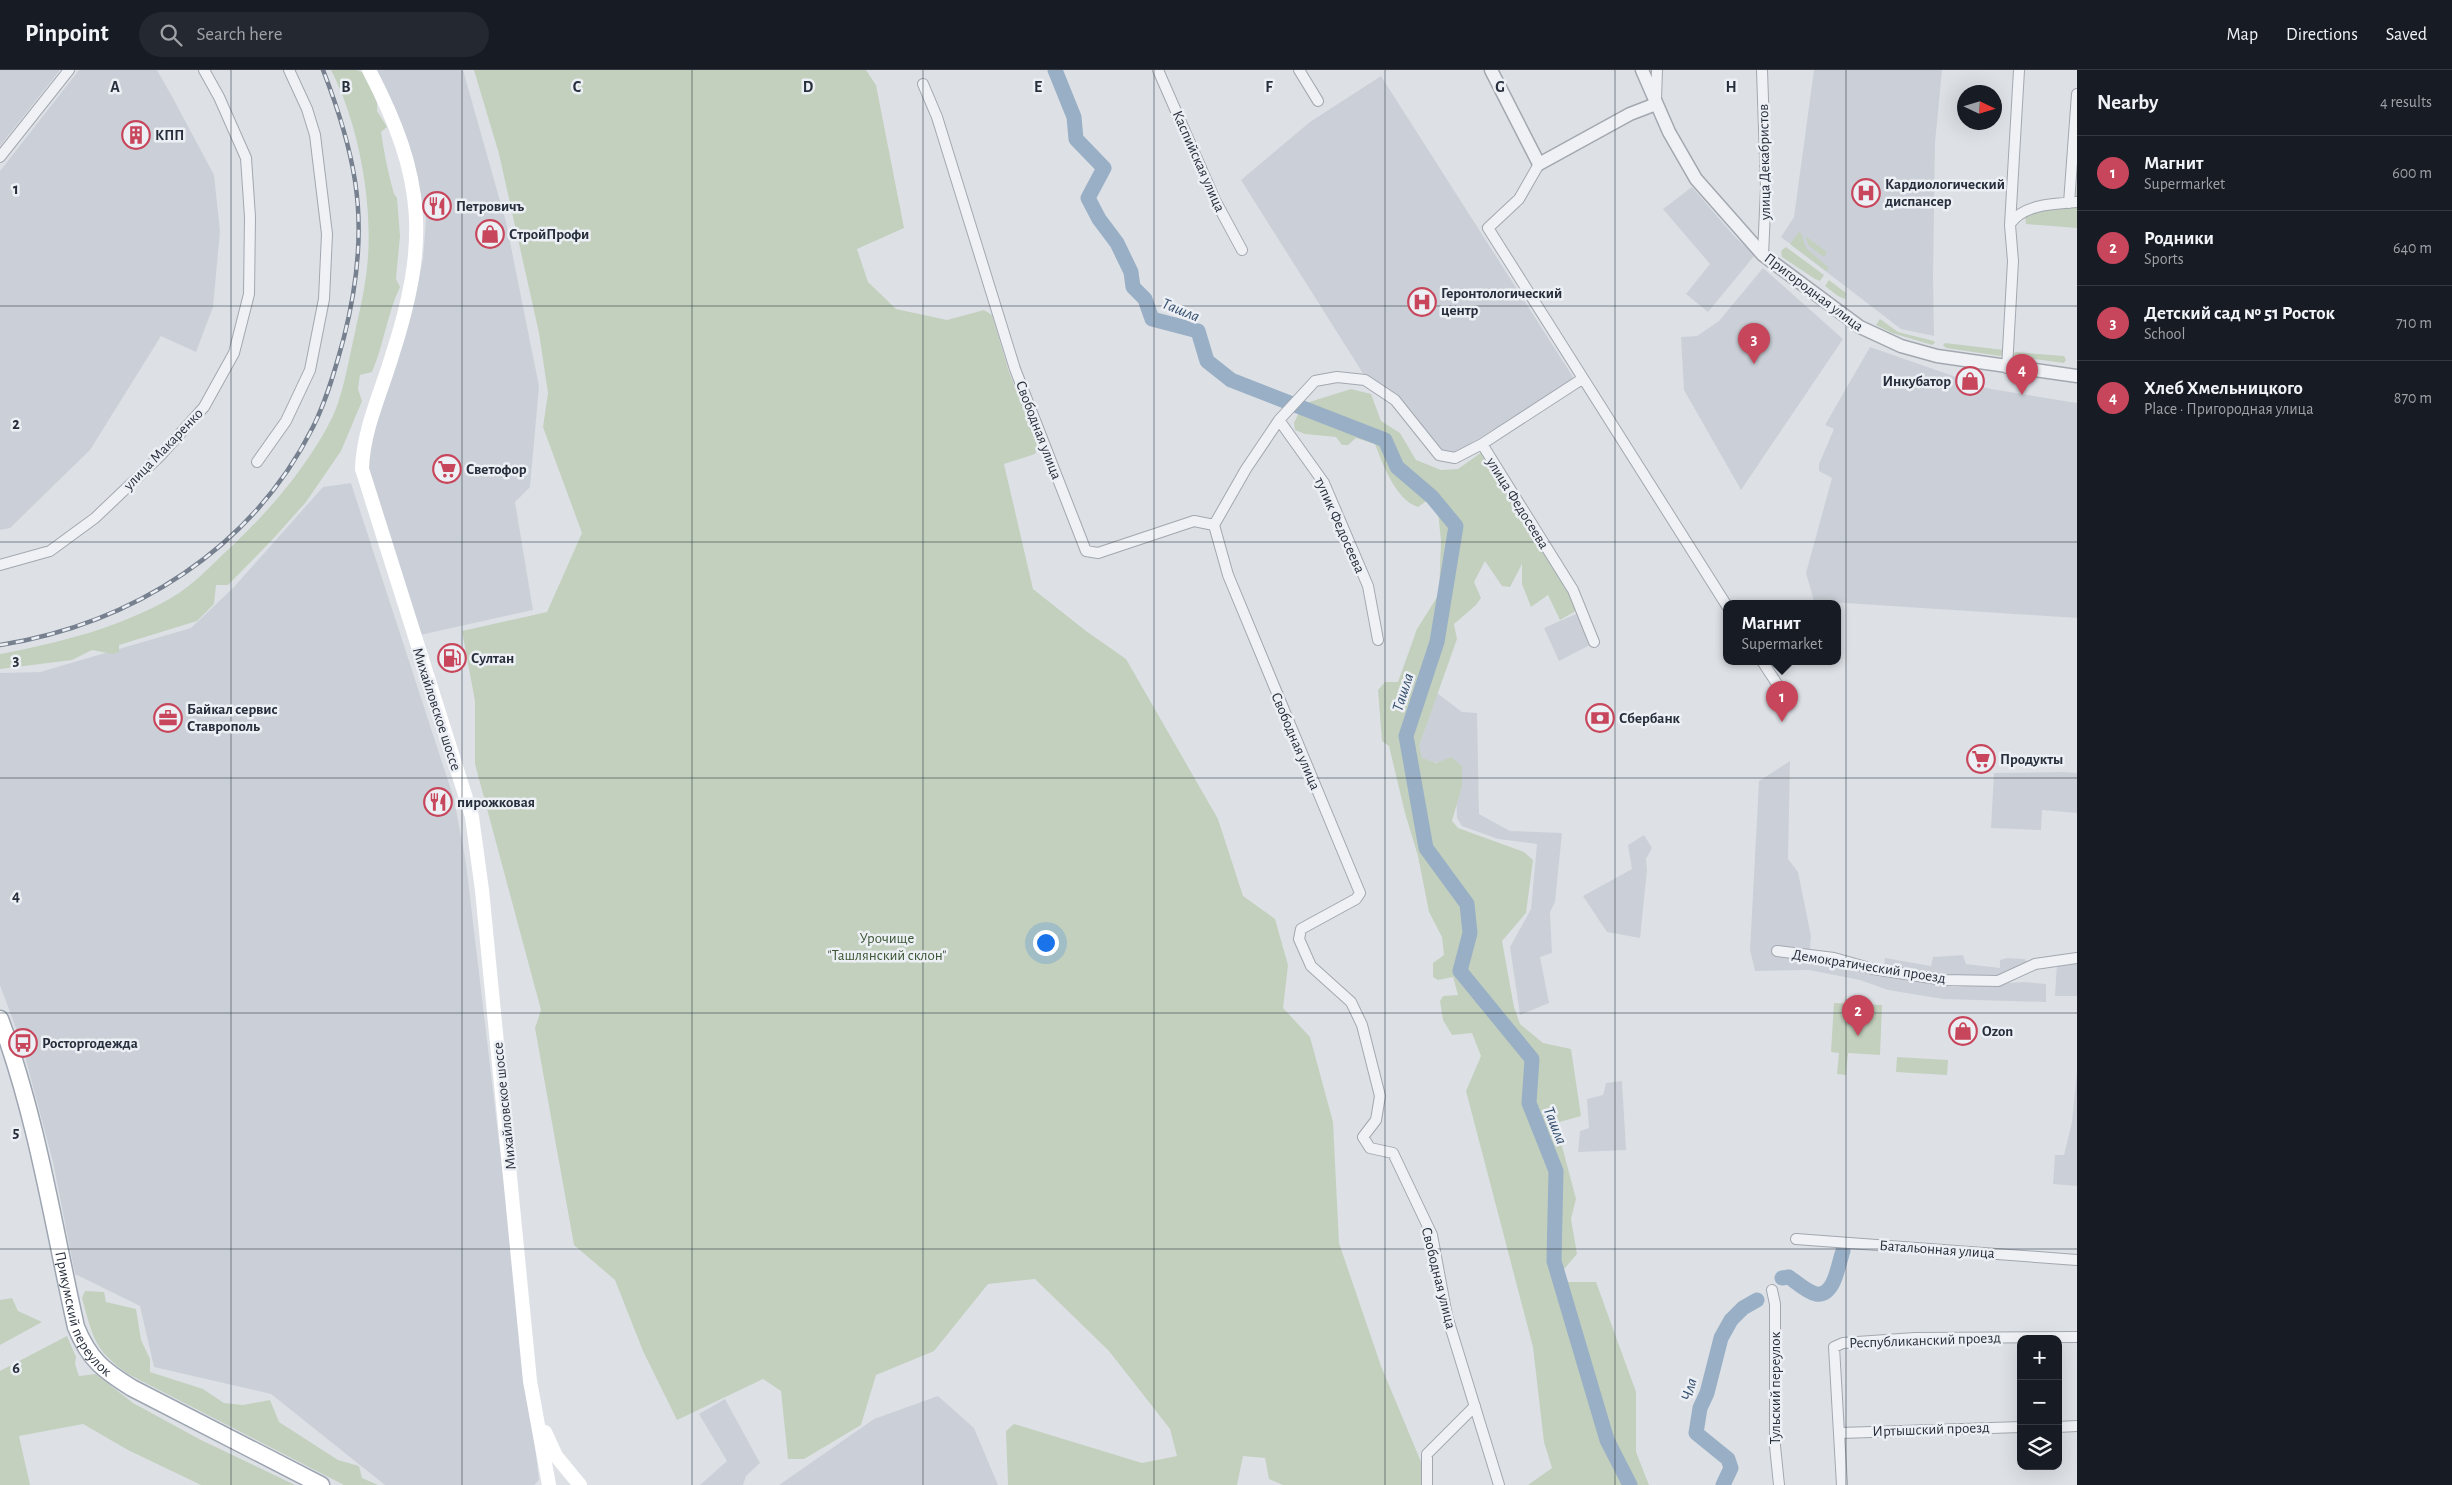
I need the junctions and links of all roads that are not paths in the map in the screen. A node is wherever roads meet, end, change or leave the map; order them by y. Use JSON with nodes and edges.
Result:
{"nodes":[{"id":1,"x":70,"y":70,"type":"edge"},
{"id":2,"x":204,"y":70,"type":"edge"},
{"id":3,"x":289,"y":70,"type":"edge"},
{"id":4,"x":369,"y":70,"type":"edge"},
{"id":5,"x":1158,"y":70,"type":"edge"},
{"id":6,"x":1298,"y":70,"type":"edge"},
{"id":7,"x":1491,"y":70,"type":"edge"},
{"id":8,"x":1642,"y":70,"type":"edge"},
{"id":9,"x":1657,"y":70,"type":"edge"},
{"id":10,"x":1762,"y":70,"type":"edge"},
{"id":11,"x":2019,"y":70,"type":"edge"},
{"id":12,"x":923,"y":84,"type":"dead end"},
{"id":13,"x":2077,"y":94,"type":"edge"},
{"id":14,"x":1318,"y":101,"type":"dead end"},
{"id":15,"x":1656,"y":102,"type":"junction"},
{"id":16,"x":0,"y":157,"type":"edge"},
{"id":17,"x":1538,"y":164,"type":"junction"},
{"id":18,"x":2073,"y":202,"type":"edge"},
{"id":19,"x":2010,"y":224,"type":"junction"},
{"id":20,"x":1242,"y":250,"type":"dead end"},
{"id":21,"x":1763,"y":254,"type":"junction"},
{"id":22,"x":2007,"y":368,"type":"junction"},
{"id":23,"x":2077,"y":376,"type":"edge"},
{"id":24,"x":1582,"y":379,"type":"junction"},
{"id":25,"x":1280,"y":420,"type":"junction"},
{"id":26,"x":1482,"y":444,"type":"junction"},
{"id":27,"x":257,"y":462,"type":"dead end"},
{"id":28,"x":1214,"y":525,"type":"junction"},
{"id":29,"x":0,"y":565,"type":"edge"},
{"id":30,"x":1723,"y":600,"type":"edge"},
{"id":31,"x":1378,"y":640,"type":"dead end"},
{"id":32,"x":1594,"y":642,"type":"dead end"},
{"id":33,"x":1765,"y":665,"type":"edge"},
{"id":34,"x":1783,"y":693,"type":"dead end"},
{"id":35,"x":1777,"y":951,"type":"dead end"},
{"id":36,"x":2077,"y":958,"type":"edge"},
{"id":37,"x":0,"y":1019,"type":"edge"},
{"id":38,"x":1796,"y":1239,"type":"dead end"},
{"id":39,"x":2077,"y":1260,"type":"edge"},
{"id":40,"x":1772,"y":1290,"type":"dead end"},
{"id":41,"x":2077,"y":1337,"type":"edge"},
{"id":42,"x":533,"y":1401,"type":"junction"},
{"id":43,"x":1475,"y":1406,"type":"junction"},
{"id":44,"x":2077,"y":1426,"type":"edge"},
{"id":45,"x":2017,"y":1427,"type":"edge"},
{"id":46,"x":2062,"y":1427,"type":"edge"},
{"id":47,"x":1840,"y":1433,"type":"junction"},
{"id":48,"x":322,"y":1485,"type":"edge"},
{"id":49,"x":549,"y":1485,"type":"edge"},
{"id":50,"x":580,"y":1485,"type":"edge"},
{"id":51,"x":1427,"y":1485,"type":"edge"},
{"id":52,"x":1499,"y":1485,"type":"edge"},
{"id":53,"x":1780,"y":1485,"type":"edge"},
{"id":54,"x":1842,"y":1485,"type":"edge"}],
"edges":[{"from":1,"to":16,"type":"street"},
{"from":2,"to":29,"type":"street","name":"улица Макаренко"},
{"from":3,"to":27,"type":"street"},
{"from":4,"to":42,"type":"main road","name":"Михайловское шоссе"},
{"from":5,"to":20,"type":"street","name":"Каспийская улица"},
{"from":6,"to":14,"type":"street"},
{"from":7,"to":17,"type":"street"},
{"from":8,"to":15,"type":"street"},
{"from":9,"to":15,"type":"street","name":"Пригородная улица"},
{"from":10,"to":21,"type":"street","name":"улица Декабристов"},
{"from":11,"to":19,"type":"street"},
{"from":12,"to":28,"type":"street","name":"Свободная улица"},
{"from":13,"to":18,"type":"street"},
{"from":15,"to":17,"type":"street"},
{"from":15,"to":21,"type":"street","name":"Пригородная улица"},
{"from":17,"to":24,"type":"street"},
{"from":18,"to":19,"type":"street"},
{"from":19,"to":22,"type":"street"},
{"from":21,"to":22,"type":"street","name":"Пригородная улица"},
{"from":22,"to":23,"type":"street","name":"Пригородная улица"},
{"from":24,"to":26,"type":"street","name":"улица Федосеева"},
{"from":24,"to":30,"type":"street"},
{"from":25,"to":26,"type":"street"},
{"from":25,"to":28,"type":"street"},
{"from":25,"to":31,"type":"street","name":"тупик Федосеева"},
{"from":26,"to":32,"type":"street","name":"улица Федосеева"},
{"from":28,"to":43,"type":"street","name":"Свободная улица"},
{"from":33,"to":34,"type":"street"},
{"from":35,"to":36,"type":"street","name":"Демократический проезд"},
{"from":37,"to":48,"type":"main road","name":"Прикумский переулок"},
{"from":38,"to":39,"type":"street","name":"Батальонная улица"},
{"from":40,"to":53,"type":"street","name":"Тульский переулок"},
{"from":41,"to":47,"type":"street","name":"Республиканский проезд"},
{"from":42,"to":49,"type":"main road","name":"Михайловское шоссе"},
{"from":42,"to":50,"type":"main road"},
{"from":43,"to":51,"type":"street"},
{"from":43,"to":52,"type":"street","name":"Свободная улица"},
{"from":44,"to":46,"type":"street"},
{"from":45,"to":47,"type":"street","name":"Иртышский проезд"},
{"from":47,"to":54,"type":"street"}]}
